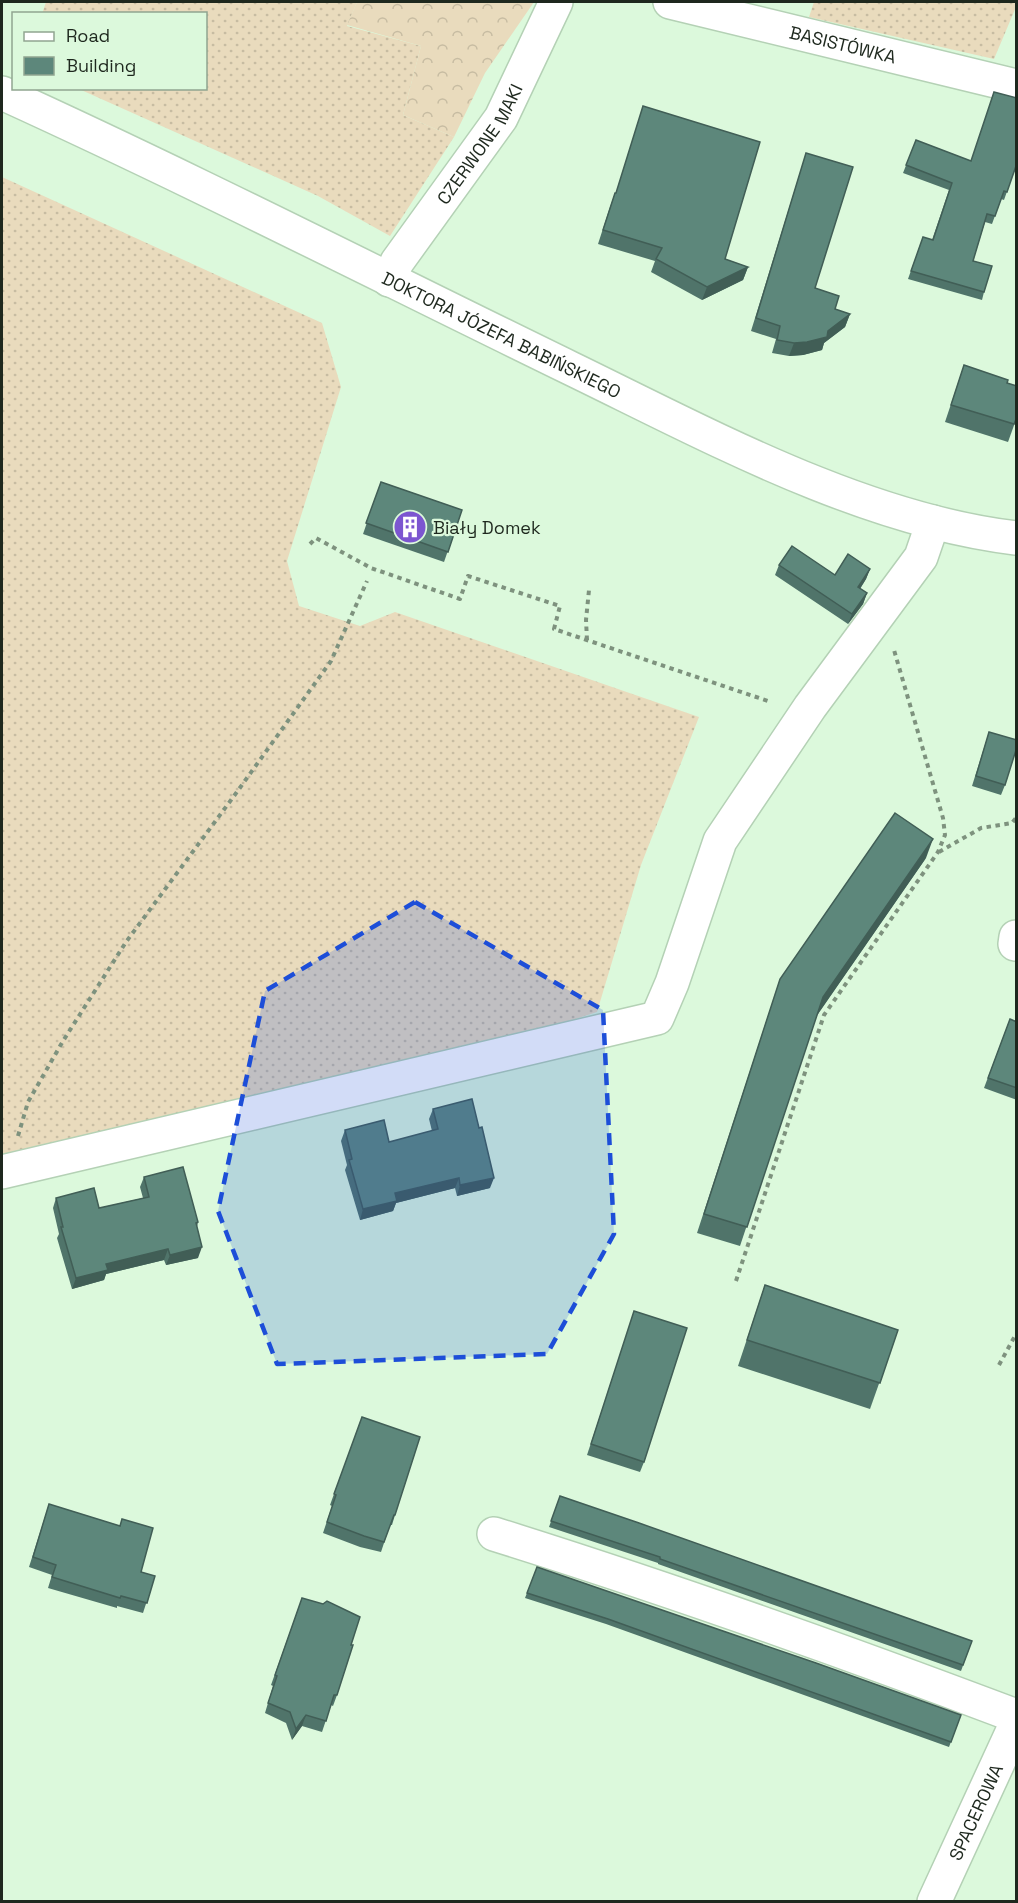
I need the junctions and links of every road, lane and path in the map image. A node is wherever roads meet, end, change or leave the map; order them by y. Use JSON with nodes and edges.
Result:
{"nodes":[{"id":1,"x":556,"y":2,"type":"edge"},
{"id":2,"x":670,"y":2,"type":"edge"},
{"id":3,"x":759,"y":12,"type":"edge"},
{"id":4,"x":1017,"y":86,"type":"edge"},
{"id":5,"x":2,"y":93,"type":"edge"},
{"id":6,"x":389,"y":280,"type":"junction"},
{"id":7,"x":933,"y":522,"type":"junction"},
{"id":8,"x":1017,"y":538,"type":"edge"},
{"id":9,"x":310,"y":544,"type":"dead end"},
{"id":10,"x":367,"y":581,"type":"dead end"},
{"id":11,"x":589,"y":590,"type":"dead end"},
{"id":12,"x":587,"y":640,"type":"junction"},
{"id":13,"x":892,"y":643,"type":"dead end"},
{"id":14,"x":771,"y":702,"type":"dead end"},
{"id":15,"x":1017,"y":818,"type":"edge"},
{"id":16,"x":938,"y":852,"type":"junction"},
{"id":17,"x":5,"y":1172,"type":"edge"},
{"id":18,"x":736,"y":1281,"type":"dead end"},
{"id":19,"x":1017,"y":1334,"type":"edge"},
{"id":20,"x":999,"y":1365,"type":"dead end"},
{"id":21,"x":494,"y":1534,"type":"dead end"},
{"id":22,"x":1017,"y":1716,"type":"edge"},
{"id":23,"x":1017,"y":1724,"type":"edge"},
{"id":24,"x":934,"y":1902,"type":"edge"}],
"edges":[{"from":1,"to":6,"type":"street","name":"CZERWONE MAKI"},
{"from":2,"to":3,"type":"street","name":"BASISTÓWKA"},
{"from":3,"to":4,"type":"street","name":"BASISTÓWKA"},
{"from":5,"to":6,"type":"street","name":"DOKTORA JÓZEFA BABIŃSKIEGO"},
{"from":6,"to":7,"type":"street","name":"DOKTORA JÓZEFA BABIŃSKIEGO"},
{"from":7,"to":8,"type":"street","name":"DOKTORA JÓZEFA BABIŃSKIEGO"},
{"from":7,"to":17,"type":"street"},
{"from":9,"to":12,"type":"path"},
{"from":10,"to":17,"type":"path"},
{"from":11,"to":12,"type":"path"},
{"from":12,"to":14,"type":"path"},
{"from":13,"to":16,"type":"path"},
{"from":15,"to":16,"type":"path"},
{"from":16,"to":18,"type":"path"},
{"from":19,"to":20,"type":"path"},
{"from":21,"to":22,"type":"street"},
{"from":23,"to":24,"type":"street","name":"SPACEROWA"}]}
